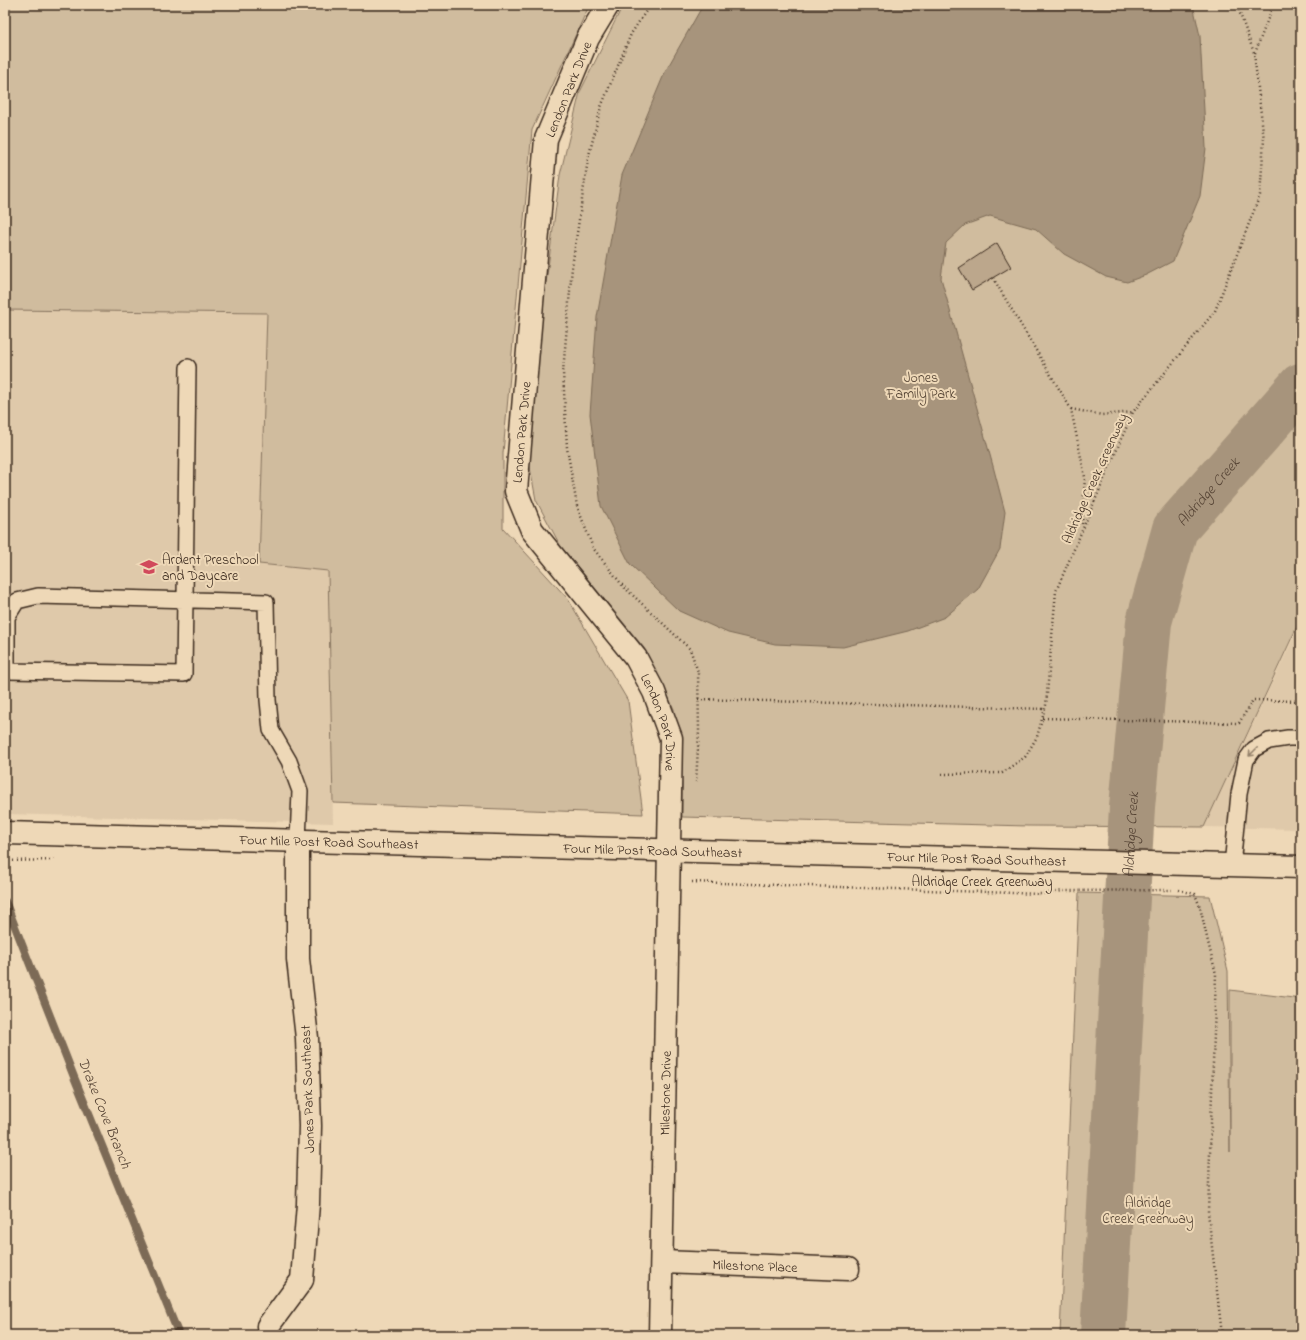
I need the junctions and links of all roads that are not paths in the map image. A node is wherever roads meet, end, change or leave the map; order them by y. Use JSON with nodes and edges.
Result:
{"nodes":[{"id":1,"x":608,"y":5,"type":"edge"},
{"id":2,"x":188,"y":367,"type":"dead end"},
{"id":3,"x":185,"y":600,"type":"junction"},
{"id":4,"x":1295,"y":738,"type":"edge"},
{"id":5,"x":5,"y":833,"type":"edge"},
{"id":6,"x":298,"y":840,"type":"junction"},
{"id":7,"x":668,"y":851,"type":"junction"},
{"id":8,"x":1232,"y":866,"type":"junction"},
{"id":9,"x":1301,"y":867,"type":"edge"},
{"id":10,"x":662,"y":1262,"type":"junction"},
{"id":11,"x":848,"y":1269,"type":"dead end"},
{"id":12,"x":268,"y":1326,"type":"dead end"},
{"id":13,"x":660,"y":1335,"type":"edge"}],
"edges":[{"from":1,"to":7,"type":"street","name":"Lendon Park Drive"},
{"from":2,"to":3,"type":"lane"},
{"from":3,"to":3,"type":"lane"},
{"from":3,"to":6,"type":"lane"},
{"from":4,"to":8,"type":"lane","one_way":true},
{"from":5,"to":6,"type":"street","name":"Four Mile Post Road Southeast"},
{"from":6,"to":7,"type":"street","name":"Four Mile Post Road Southeast"},
{"from":6,"to":12,"type":"street","name":"Jones Park Southeast"},
{"from":7,"to":8,"type":"street","name":"Four Mile Post Road Southeast"},
{"from":7,"to":10,"type":"street","name":"Milestone Drive"},
{"from":8,"to":9,"type":"street","name":"Four Mile Post Road Southeast"},
{"from":10,"to":11,"type":"street","name":"Milestone Place"},
{"from":10,"to":13,"type":"street","name":"Milestone Drive"}]}
